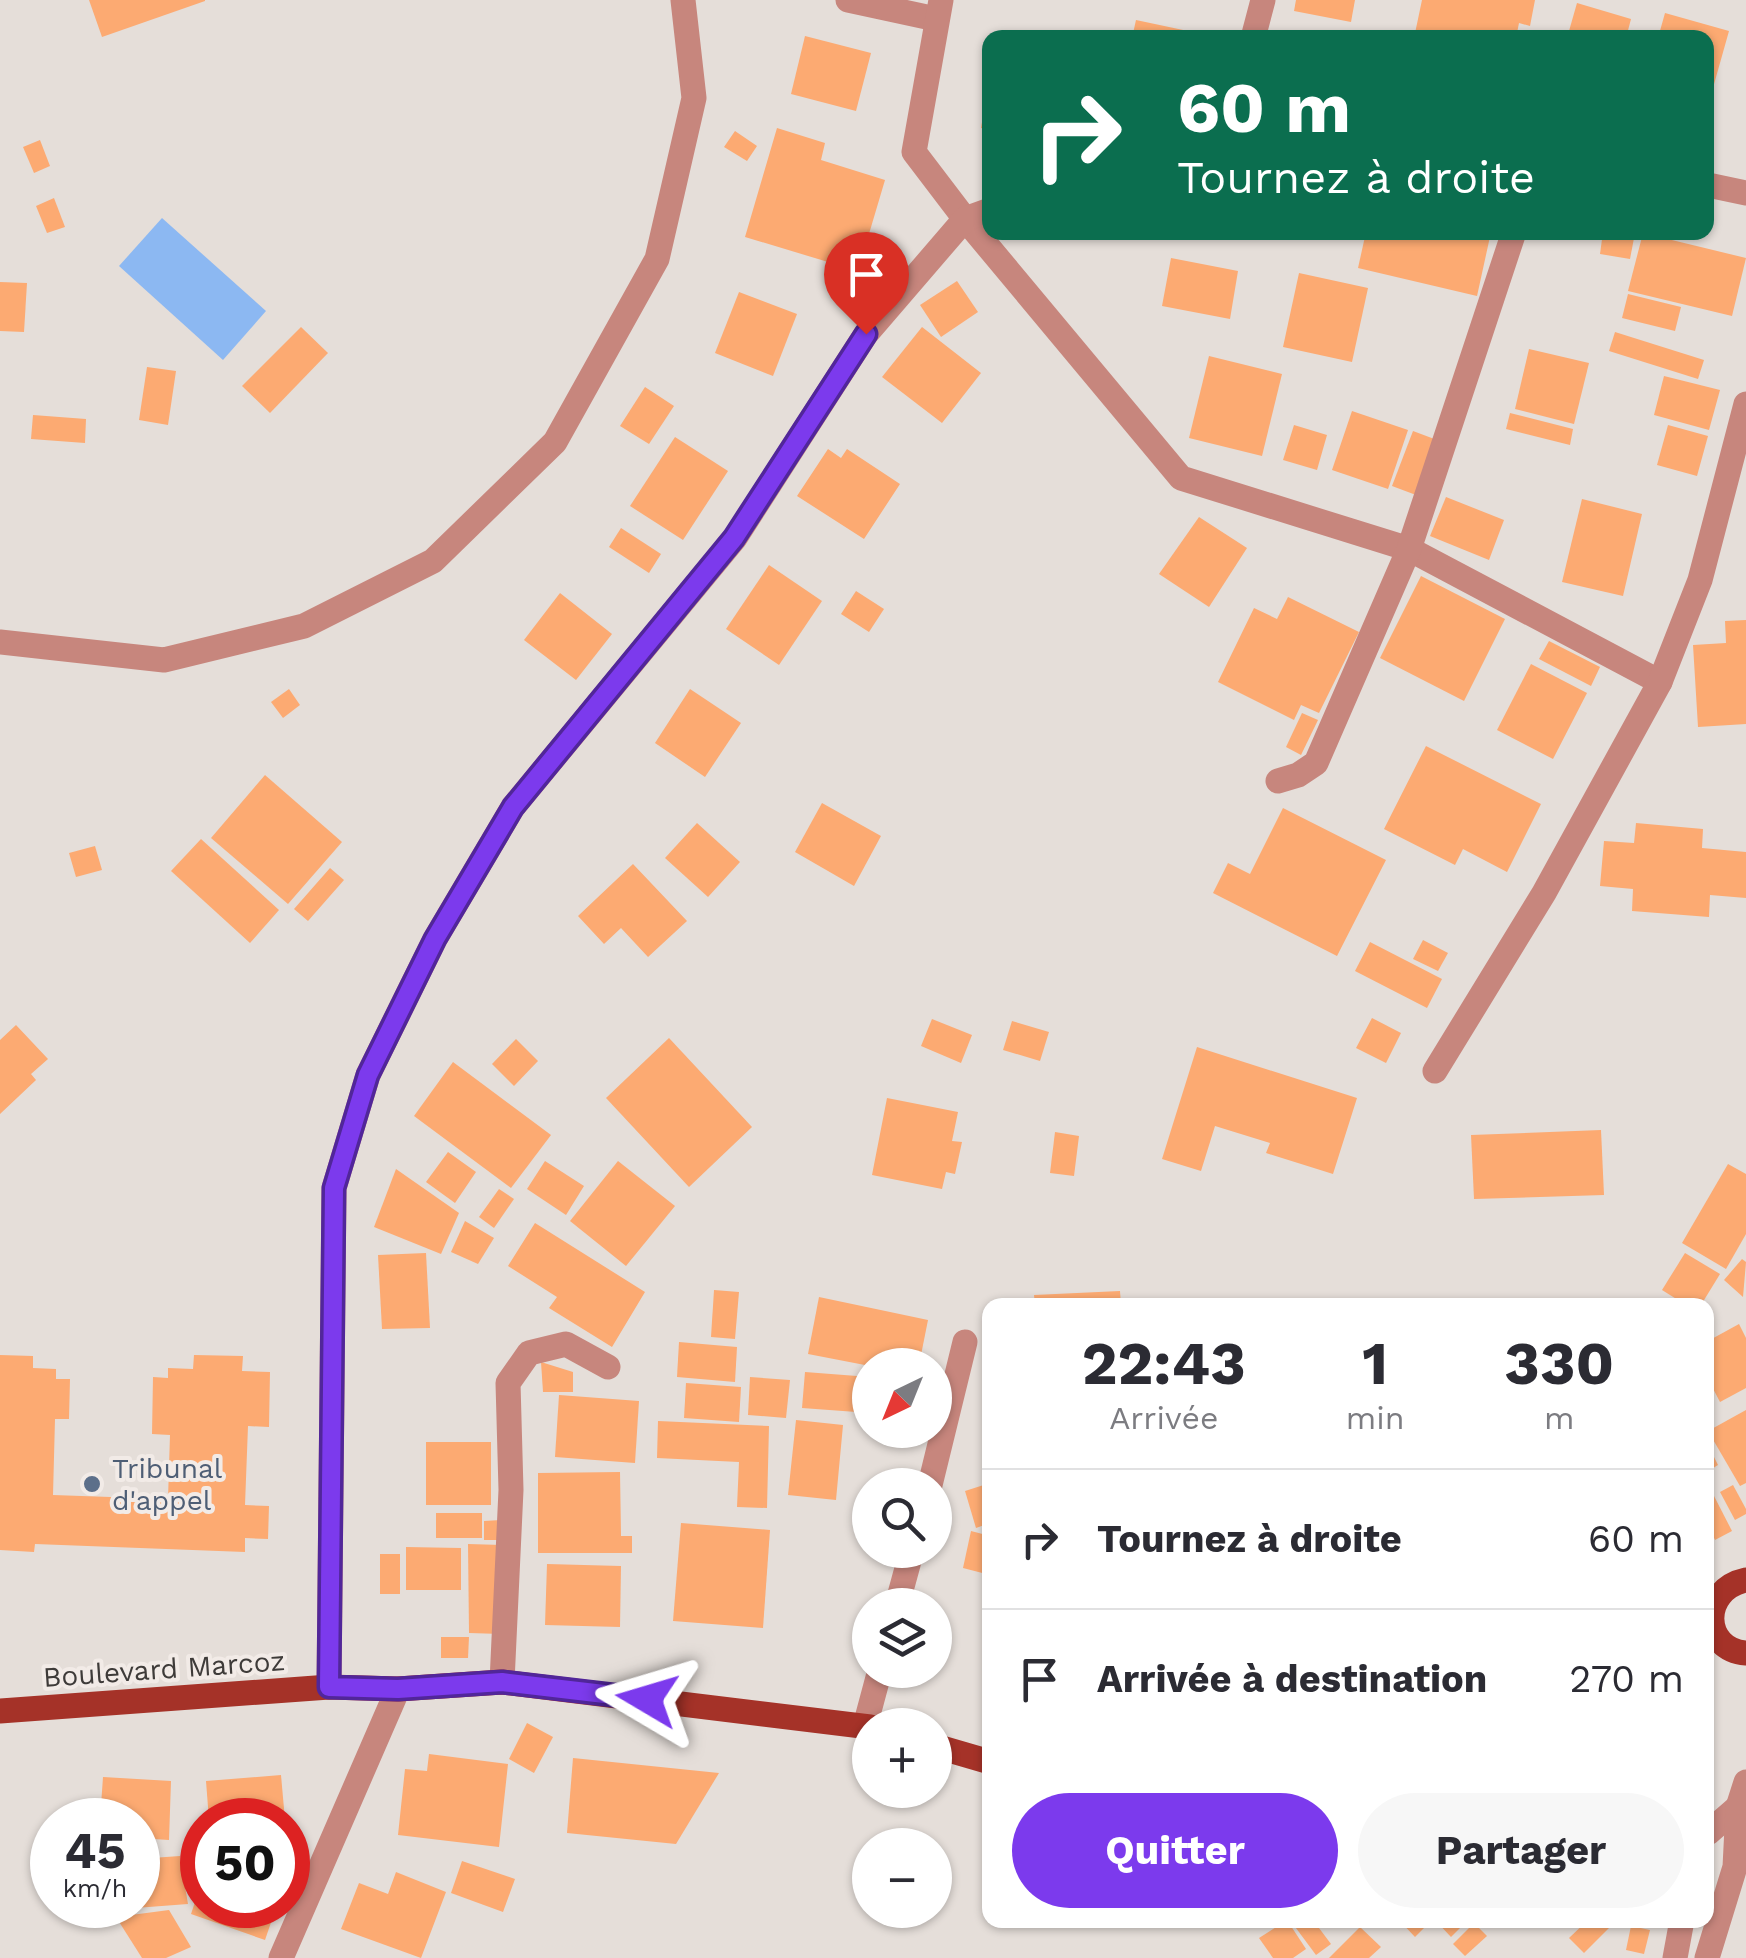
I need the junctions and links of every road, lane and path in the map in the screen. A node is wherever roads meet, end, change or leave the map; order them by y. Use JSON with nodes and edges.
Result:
{"nodes":[{"id":1,"x":683,"y":0,"type":"edge"},
{"id":2,"x":848,"y":0,"type":"edge"},
{"id":3,"x":1263,"y":0,"type":"edge"},
{"id":4,"x":938,"y":10,"type":"edge"},
{"id":5,"x":1255,"y":30,"type":"edge"},
{"id":6,"x":1714,"y":186,"type":"edge"},
{"id":7,"x":1746,"y":193,"type":"edge"},
{"id":8,"x":982,"y":213,"type":"edge"},
{"id":9,"x":965,"y":220,"type":"junction"},
{"id":10,"x":1511,"y":240,"type":"edge"},
{"id":11,"x":1746,"y":404,"type":"edge"},
{"id":12,"x":1410,"y":549,"type":"junction"},
{"id":13,"x":0,"y":642,"type":"edge"},
{"id":14,"x":1660,"y":682,"type":"junction"},
{"id":15,"x":1278,"y":781,"type":"dead end"},
{"id":16,"x":1435,"y":1070,"type":"dead end"},
{"id":17,"x":966,"y":1342,"type":"dead end"},
{"id":18,"x":608,"y":1367,"type":"dead end"},
{"id":19,"x":934,"y":1468,"type":"edge"},
{"id":20,"x":1746,"y":1580,"type":"edge"},
{"id":21,"x":1714,"y":1601,"type":"edge"},
{"id":22,"x":1714,"y":1632,"type":"edge"},
{"id":23,"x":1746,"y":1653,"type":"edge"},
{"id":24,"x":502,"y":1682,"type":"junction"},
{"id":25,"x":329,"y":1687,"type":"junction"},
{"id":26,"x":398,"y":1689,"type":"junction"},
{"id":27,"x":0,"y":1711,"type":"edge"},
{"id":28,"x":852,"y":1724,"type":"edge"},
{"id":29,"x":952,"y":1751,"type":"edge"},
{"id":30,"x":982,"y":1760,"type":"edge"},
{"id":31,"x":1742,"y":1795,"type":"edge"},
{"id":32,"x":1714,"y":1826,"type":"edge"},
{"id":33,"x":1681,"y":1928,"type":"edge"},
{"id":34,"x":281,"y":1958,"type":"edge"},
{"id":35,"x":1675,"y":1958,"type":"edge"},
{"id":36,"x":1707,"y":1958,"type":"edge"}],
"edges":[{"from":1,"to":13,"type":"street"},
{"from":2,"to":4,"type":"street"},
{"from":3,"to":5,"type":"street"},
{"from":4,"to":9,"type":"street"},
{"from":6,"to":7,"type":"street"},
{"from":8,"to":9,"type":"street"},
{"from":9,"to":12,"type":"street"},
{"from":9,"to":25,"type":"street"},
{"from":10,"to":12,"type":"street"},
{"from":11,"to":14,"type":"street"},
{"from":12,"to":14,"type":"street"},
{"from":12,"to":15,"type":"street"},
{"from":14,"to":16,"type":"street"},
{"from":17,"to":19,"type":"street"},
{"from":18,"to":24,"type":"street"},
{"from":20,"to":21,"type":"main road"},
{"from":22,"to":23,"type":"main road"},
{"from":24,"to":26,"type":"main road","name":"Boulevard Marcoz"},
{"from":24,"to":28,"type":"main road","name":"Boulevard Marcoz"},
{"from":25,"to":26,"type":"main road","name":"Boulevard Marcoz"},
{"from":25,"to":27,"type":"main road","name":"Boulevard Marcoz"},
{"from":26,"to":34,"type":"street"},
{"from":29,"to":30,"type":"main road"},
{"from":31,"to":32,"type":"street"},
{"from":31,"to":36,"type":"street"},
{"from":33,"to":35,"type":"street"}]}
